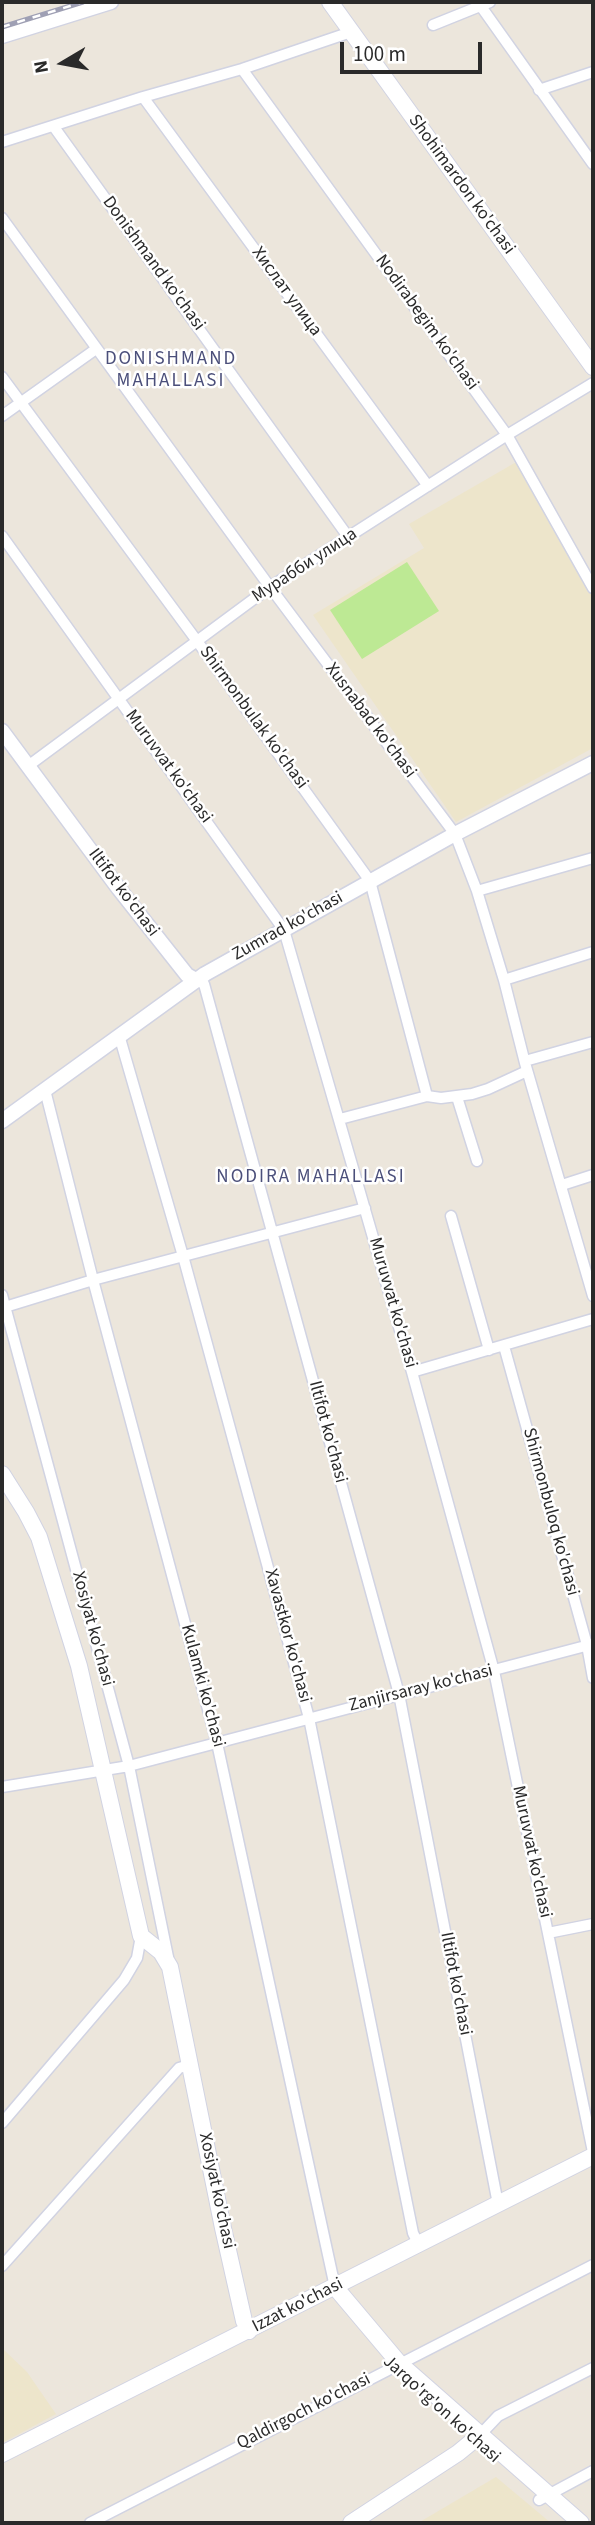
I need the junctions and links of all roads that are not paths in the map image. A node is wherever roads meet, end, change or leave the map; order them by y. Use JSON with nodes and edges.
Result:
{"nodes":[{"id":1,"x":111,"y":2,"type":"edge"},
{"id":2,"x":330,"y":2,"type":"edge"},
{"id":3,"x":485,"y":3,"type":"edge"},
{"id":4,"x":433,"y":25,"type":"dead end"},
{"id":5,"x":351,"y":32,"type":"junction"},
{"id":6,"x":2,"y":36,"type":"edge"},
{"id":7,"x":242,"y":69,"type":"junction"},
{"id":8,"x":593,"y":72,"type":"edge"},
{"id":9,"x":539,"y":90,"type":"junction"},
{"id":10,"x":144,"y":97,"type":"junction"},
{"id":11,"x":54,"y":127,"type":"junction"},
{"id":12,"x":2,"y":142,"type":"edge"},
{"id":13,"x":593,"y":164,"type":"edge"},
{"id":14,"x":2,"y":218,"type":"edge"},
{"id":15,"x":96,"y":349,"type":"junction"},
{"id":16,"x":593,"y":367,"type":"edge"},
{"id":17,"x":2,"y":377,"type":"edge"},
{"id":18,"x":593,"y":383,"type":"edge"},
{"id":19,"x":20,"y":402,"type":"junction"},
{"id":20,"x":2,"y":416,"type":"edge"},
{"id":21,"x":507,"y":435,"type":"junction"},
{"id":22,"x":428,"y":486,"type":"junction"},
{"id":23,"x":2,"y":536,"type":"edge"},
{"id":24,"x":349,"y":538,"type":"junction"},
{"id":25,"x":270,"y":587,"type":"junction"},
{"id":26,"x":593,"y":588,"type":"edge"},
{"id":27,"x":197,"y":641,"type":"junction"},
{"id":28,"x":119,"y":699,"type":"junction"},
{"id":29,"x":2,"y":731,"type":"edge"},
{"id":30,"x":593,"y":763,"type":"edge"},
{"id":31,"x":28,"y":766,"type":"junction"},
{"id":32,"x":455,"y":834,"type":"junction"},
{"id":33,"x":593,"y":858,"type":"edge"},
{"id":34,"x":370,"y":881,"type":"junction"},
{"id":35,"x":477,"y":891,"type":"junction"},
{"id":36,"x":284,"y":930,"type":"junction"},
{"id":37,"x":593,"y":952,"type":"edge"},
{"id":38,"x":196,"y":979,"type":"junction"},
{"id":39,"x":504,"y":980,"type":"junction"},
{"id":40,"x":119,"y":1035,"type":"junction"},
{"id":41,"x":593,"y":1042,"type":"edge"},
{"id":42,"x":526,"y":1066,"type":"junction"},
{"id":43,"x":45,"y":1090,"type":"junction"},
{"id":44,"x":427,"y":1096,"type":"junction"},
{"id":45,"x":457,"y":1097,"type":"junction"},
{"id":46,"x":340,"y":1119,"type":"junction"},
{"id":47,"x":2,"y":1121,"type":"edge"},
{"id":48,"x":477,"y":1161,"type":"dead end"},
{"id":49,"x":593,"y":1175,"type":"edge"},
{"id":50,"x":562,"y":1185,"type":"junction"},
{"id":51,"x":365,"y":1208,"type":"junction"},
{"id":52,"x":451,"y":1216,"type":"dead end"},
{"id":53,"x":272,"y":1232,"type":"junction"},
{"id":54,"x":183,"y":1256,"type":"junction"},
{"id":55,"x":93,"y":1280,"type":"junction"},
{"id":56,"x":2,"y":1295,"type":"edge"},
{"id":57,"x":593,"y":1296,"type":"edge"},
{"id":58,"x":5,"y":1307,"type":"junction"},
{"id":59,"x":593,"y":1319,"type":"edge"},
{"id":60,"x":504,"y":1346,"type":"junction"},
{"id":61,"x":489,"y":1350,"type":"junction"},
{"id":62,"x":412,"y":1372,"type":"junction"},
{"id":63,"x":2,"y":1474,"type":"edge"},
{"id":64,"x":590,"y":1645,"type":"edge"},
{"id":65,"x":494,"y":1671,"type":"junction"},
{"id":66,"x":593,"y":1678,"type":"edge"},
{"id":67,"x":399,"y":1694,"type":"junction"},
{"id":68,"x":309,"y":1718,"type":"junction"},
{"id":69,"x":218,"y":1743,"type":"junction"},
{"id":70,"x":129,"y":1766,"type":"junction"},
{"id":71,"x":104,"y":1771,"type":"junction"},
{"id":72,"x":2,"y":1787,"type":"edge"},
{"id":73,"x":593,"y":1924,"type":"edge"},
{"id":74,"x":548,"y":1933,"type":"junction"},
{"id":75,"x":141,"y":1936,"type":"junction"},
{"id":76,"x":170,"y":1967,"type":"junction"},
{"id":77,"x":189,"y":2065,"type":"junction"},
{"id":78,"x":2,"y":2123,"type":"edge"},
{"id":79,"x":593,"y":2154,"type":"edge"},
{"id":80,"x":498,"y":2204,"type":"junction"},
{"id":81,"x":419,"y":2245,"type":"junction"},
{"id":82,"x":593,"y":2265,"type":"edge"},
{"id":83,"x":2,"y":2266,"type":"edge"},
{"id":84,"x":335,"y":2287,"type":"junction"},
{"id":85,"x":248,"y":2331,"type":"junction"},
{"id":86,"x":395,"y":2366,"type":"junction"},
{"id":87,"x":593,"y":2368,"type":"edge"},
{"id":88,"x":479,"y":2441,"type":"junction"},
{"id":89,"x":2,"y":2454,"type":"edge"},
{"id":90,"x":593,"y":2472,"type":"edge"},
{"id":91,"x":544,"y":2498,"type":"junction"},
{"id":92,"x":90,"y":2523,"type":"edge"},
{"id":93,"x":351,"y":2523,"type":"edge"},
{"id":94,"x":369,"y":2523,"type":"edge"},
{"id":95,"x":568,"y":2523,"type":"edge"},
{"id":96,"x":580,"y":2523,"type":"edge"}],
"edges":[{"from":1,"to":6,"type":"street"},
{"from":2,"to":5,"type":"main road","name":"Shohimardon ko'chasi"},
{"from":3,"to":4,"type":"street"},
{"from":3,"to":9,"type":"street"},
{"from":5,"to":7,"type":"street"},
{"from":5,"to":16,"type":"main road","name":"Shohimardon ko'chasi"},
{"from":7,"to":10,"type":"street"},
{"from":7,"to":21,"type":"street","name":"Nodirabegim ko'chasi"},
{"from":8,"to":9,"type":"street"},
{"from":9,"to":13,"type":"street"},
{"from":10,"to":11,"type":"street"},
{"from":10,"to":22,"type":"street","name":"Хислат улица"},
{"from":11,"to":12,"type":"street"},
{"from":11,"to":24,"type":"street","name":"Donishmand ko'chasi"},
{"from":14,"to":15,"type":"street","name":"Xusnabad ko'chasi"},
{"from":15,"to":19,"type":"street"},
{"from":15,"to":25,"type":"street","name":"Xusnabad ko'chasi"},
{"from":17,"to":19,"type":"street","name":"Shirmonbulak ko'chasi"},
{"from":18,"to":21,"type":"street","name":"Мурабби улица"},
{"from":19,"to":20,"type":"street"},
{"from":19,"to":27,"type":"street","name":"Shirmonbulak ko'chasi"},
{"from":21,"to":22,"type":"street","name":"Мурабби улица"},
{"from":21,"to":26,"type":"street","name":"Nodirabegim ko'chasi"},
{"from":22,"to":24,"type":"street","name":"Мурабби улица"},
{"from":23,"to":28,"type":"street","name":"Muruvvat ko'chasi"},
{"from":24,"to":25,"type":"street","name":"Мурабби улица"},
{"from":25,"to":27,"type":"street","name":"Мурабби улица"},
{"from":25,"to":32,"type":"street","name":"Xusnabad ko'chasi"},
{"from":27,"to":28,"type":"street","name":"Мурабби улица"},
{"from":27,"to":34,"type":"street","name":"Shirmonbulak ko'chasi"},
{"from":28,"to":31,"type":"street","name":"Мурабби улица"},
{"from":28,"to":36,"type":"street","name":"Muruvvat ko'chasi"},
{"from":29,"to":31,"type":"street","name":"Iltifot ko'chasi"},
{"from":30,"to":32,"type":"street","name":"Zumrad ko'chasi"},
{"from":31,"to":38,"type":"street","name":"Iltifot ko'chasi"},
{"from":32,"to":34,"type":"street","name":"Zumrad ko'chasi"},
{"from":32,"to":35,"type":"street","name":"Xusnabad ko'chasi"},
{"from":33,"to":35,"type":"street"},
{"from":34,"to":36,"type":"street","name":"Zumrad ko'chasi"},
{"from":34,"to":44,"type":"street","name":"Shirmonbulak ko'chasi"},
{"from":35,"to":39,"type":"street","name":"Xusnabad ko'chasi"},
{"from":36,"to":38,"type":"street","name":"Zumrad ko'chasi"},
{"from":36,"to":46,"type":"street","name":"Muruvvat ko'chasi"},
{"from":37,"to":39,"type":"street"},
{"from":38,"to":40,"type":"street","name":"Zumrad ko'chasi"},
{"from":38,"to":53,"type":"street","name":"Iltifot ko'chasi"},
{"from":39,"to":42,"type":"street","name":"Xusnabad ko'chasi"},
{"from":40,"to":43,"type":"street","name":"Zumrad ko'chasi"},
{"from":40,"to":54,"type":"street","name":"Xavastkor ko'chasi"},
{"from":41,"to":42,"type":"street"},
{"from":42,"to":45,"type":"street"},
{"from":42,"to":50,"type":"street","name":"Xusnabad ko'chasi"},
{"from":43,"to":47,"type":"street","name":"Zumrad ko'chasi"},
{"from":43,"to":55,"type":"street","name":"Kulamki ko'chasi"},
{"from":44,"to":45,"type":"street"},
{"from":44,"to":46,"type":"street"},
{"from":45,"to":48,"type":"street"},
{"from":46,"to":51,"type":"street","name":"Muruvvat ko'chasi"},
{"from":49,"to":50,"type":"street"},
{"from":50,"to":57,"type":"street","name":"Xusnabad ko'chasi"},
{"from":51,"to":53,"type":"street"},
{"from":51,"to":62,"type":"street","name":"Muruvvat ko'chasi"},
{"from":52,"to":61,"type":"street"},
{"from":53,"to":54,"type":"street"},
{"from":53,"to":67,"type":"street","name":"Iltifot ko'chasi"},
{"from":54,"to":55,"type":"street"},
{"from":54,"to":68,"type":"street","name":"Xavastkor ko'chasi"},
{"from":55,"to":58,"type":"street"},
{"from":55,"to":69,"type":"street","name":"Kulamki ko'chasi"},
{"from":56,"to":58,"type":"street","name":"Xosiyat ko'chasi"},
{"from":58,"to":70,"type":"street","name":"Xosiyat ko'chasi"},
{"from":59,"to":60,"type":"street"},
{"from":60,"to":61,"type":"street"},
{"from":60,"to":64,"type":"street","name":"Shirmonbuloq ko'chasi"},
{"from":61,"to":62,"type":"street"},
{"from":62,"to":65,"type":"street","name":"Muruvvat ko'chasi"},
{"from":63,"to":71,"type":"main road","name":"Xosiyat ko'chasi"},
{"from":64,"to":65,"type":"street","name":"Zanjirsaray ko'chasi"},
{"from":64,"to":66,"type":"street","name":"Shirmonbuloq ko'chasi"},
{"from":65,"to":67,"type":"street","name":"Zanjirsaray ko'chasi"},
{"from":65,"to":74,"type":"street","name":"Muruvvat ko'chasi"},
{"from":67,"to":68,"type":"street","name":"Zanjirsaray ko'chasi"},
{"from":67,"to":80,"type":"street","name":"Iltifot ko'chasi"},
{"from":68,"to":69,"type":"street","name":"Zanjirsaray ko'chasi"},
{"from":68,"to":81,"type":"street","name":"Xavastkor ko'chasi"},
{"from":69,"to":70,"type":"street","name":"Zanjirsaray ko'chasi"},
{"from":69,"to":84,"type":"street","name":"Kulamki ko'chasi"},
{"from":70,"to":71,"type":"street","name":"Zanjirsaray ko'chasi"},
{"from":70,"to":76,"type":"street","name":"Xosiyat ko'chasi"},
{"from":71,"to":72,"type":"street","name":"Zanjirsaray ko'chasi"},
{"from":71,"to":75,"type":"main road","name":"Xosiyat ko'chasi"},
{"from":73,"to":74,"type":"street"},
{"from":74,"to":79,"type":"street","name":"Muruvvat ko'chasi"},
{"from":75,"to":76,"type":"main road"},
{"from":75,"to":78,"type":"street"},
{"from":76,"to":77,"type":"main road","name":"Xosiyat ko'chasi"},
{"from":77,"to":83,"type":"street"},
{"from":77,"to":85,"type":"main road","name":"Xosiyat ko'chasi"},
{"from":79,"to":80,"type":"main road","name":"Izzat ko'chasi"},
{"from":80,"to":81,"type":"main road","name":"Izzat ko'chasi"},
{"from":81,"to":84,"type":"main road","name":"Izzat ko'chasi"},
{"from":82,"to":86,"type":"street","name":"Qaldirgoch ko'chasi"},
{"from":84,"to":85,"type":"main road","name":"Izzat ko'chasi"},
{"from":84,"to":86,"type":"main road","name":"Jarqo'rg'on ko'chasi"},
{"from":85,"to":89,"type":"main road","name":"Izzat ko'chasi"},
{"from":86,"to":88,"type":"main road","name":"Jarqo'rg'on ko'chasi"},
{"from":86,"to":92,"type":"street","name":"Qaldirgoch ko'chasi"},
{"from":87,"to":88,"type":"street"},
{"from":88,"to":91,"type":"main road","name":"Jarqo'rg'on ko'chasi"},
{"from":88,"to":93,"type":"main road"},
{"from":88,"to":94,"type":"main road"},
{"from":90,"to":91,"type":"street"},
{"from":91,"to":95,"type":"main road","name":"Jarqo'rg'on ko'chasi"},
{"from":91,"to":96,"type":"main road","name":"Jarqo'rg'on ko'chasi"}]}
